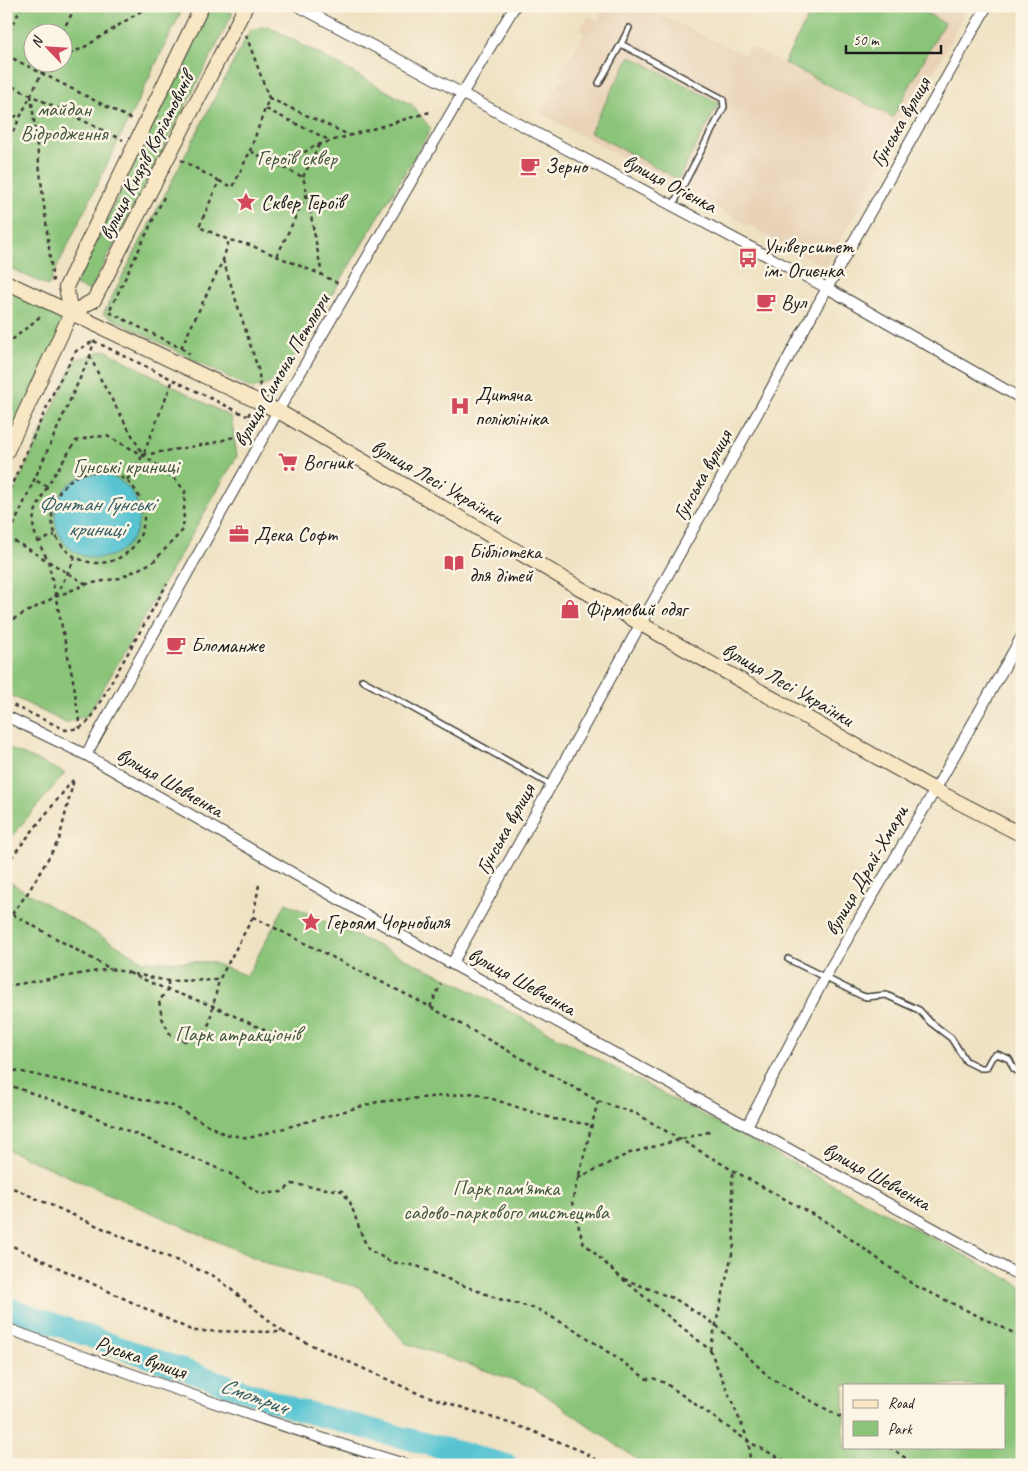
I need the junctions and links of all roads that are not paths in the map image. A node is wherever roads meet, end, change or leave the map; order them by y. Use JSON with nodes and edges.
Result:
{"nodes":[{"id":1,"x":202,"y":6,"type":"edge"},
{"id":2,"x":246,"y":6,"type":"edge"},
{"id":3,"x":298,"y":6,"type":"edge"},
{"id":4,"x":515,"y":6,"type":"edge"},
{"id":5,"x":988,"y":6,"type":"edge"},
{"id":6,"x":629,"y":28,"type":"dead end"},
{"id":7,"x":621,"y":44,"type":"junction"},
{"id":8,"x":599,"y":83,"type":"dead end"},
{"id":9,"x":462,"y":94,"type":"junction"},
{"id":10,"x":672,"y":206,"type":"junction"},
{"id":11,"x":6,"y":282,"type":"edge"},
{"id":12,"x":827,"y":288,"type":"junction"},
{"id":13,"x":71,"y":313,"type":"junction"},
{"id":14,"x":1022,"y":399,"type":"edge"},
{"id":15,"x":278,"y":411,"type":"junction"},
{"id":16,"x":6,"y":453,"type":"edge"},
{"id":17,"x":641,"y":624,"type":"junction"},
{"id":18,"x":1022,"y":636,"type":"edge"},
{"id":19,"x":362,"y":680,"type":"dead end"},
{"id":20,"x":6,"y":716,"type":"edge"},
{"id":21,"x":86,"y":755,"type":"junction"},
{"id":22,"x":551,"y":785,"type":"junction"},
{"id":23,"x":935,"y":790,"type":"junction"},
{"id":24,"x":1022,"y":836,"type":"edge"},
{"id":25,"x":788,"y":959,"type":"dead end"},
{"id":26,"x":452,"y":964,"type":"junction"},
{"id":27,"x":825,"y":978,"type":"junction"},
{"id":28,"x":1022,"y":1074,"type":"edge"},
{"id":29,"x":747,"y":1126,"type":"junction"},
{"id":30,"x":1022,"y":1277,"type":"edge"},
{"id":31,"x":6,"y":1328,"type":"edge"},
{"id":32,"x":408,"y":1465,"type":"edge"}],
"edges":[{"from":1,"to":13,"type":"street","name":"вулиця Князів Коріатовичів"},
{"from":2,"to":13,"type":"street","name":"вулиця Князів Коріатовичів"},
{"from":3,"to":9,"type":"street","name":"вулиця Огієнка"},
{"from":4,"to":9,"type":"street","name":"вулиця Симона Петлюри"},
{"from":5,"to":12,"type":"street","name":"Гунська вулиця"},
{"from":6,"to":7,"type":"lane"},
{"from":7,"to":8,"type":"lane"},
{"from":7,"to":10,"type":"lane"},
{"from":9,"to":10,"type":"street","name":"вулиця Огієнка"},
{"from":9,"to":15,"type":"street","name":"вулиця Симона Петлюри"},
{"from":10,"to":12,"type":"street","name":"вулиця Огієнка"},
{"from":11,"to":13,"type":"street","name":"вулиця Лесі Українки"},
{"from":12,"to":14,"type":"street","name":"вулиця Огієнка"},
{"from":12,"to":17,"type":"street","name":"Гунська вулиця"},
{"from":13,"to":15,"type":"street","name":"вулиця Лесі Українки"},
{"from":13,"to":16,"type":"street"},
{"from":15,"to":17,"type":"street","name":"вулиця Лесі Українки"},
{"from":15,"to":21,"type":"street","name":"вулиця Симона Петлюри"},
{"from":17,"to":22,"type":"street","name":"Гунська вулиця"},
{"from":17,"to":23,"type":"street","name":"вулиця Лесі Українки"},
{"from":18,"to":23,"type":"street","name":"вулиця Драй-Хмари"},
{"from":19,"to":22,"type":"lane"},
{"from":20,"to":21,"type":"street","name":"вулиця Шевченка"},
{"from":21,"to":26,"type":"street","name":"вулиця Шевченка"},
{"from":22,"to":26,"type":"street","name":"Гунська вулиця"},
{"from":23,"to":24,"type":"street","name":"вулиця Лесі Українки"},
{"from":23,"to":27,"type":"street","name":"вулиця Драй-Хмари"},
{"from":25,"to":27,"type":"lane"},
{"from":26,"to":29,"type":"street","name":"вулиця Шевченка"},
{"from":27,"to":28,"type":"lane"},
{"from":27,"to":29,"type":"street","name":"вулиця Драй-Хмари"},
{"from":29,"to":30,"type":"street","name":"вулиця Шевченка"},
{"from":31,"to":32,"type":"street","name":"Руська вулиця"}]}
